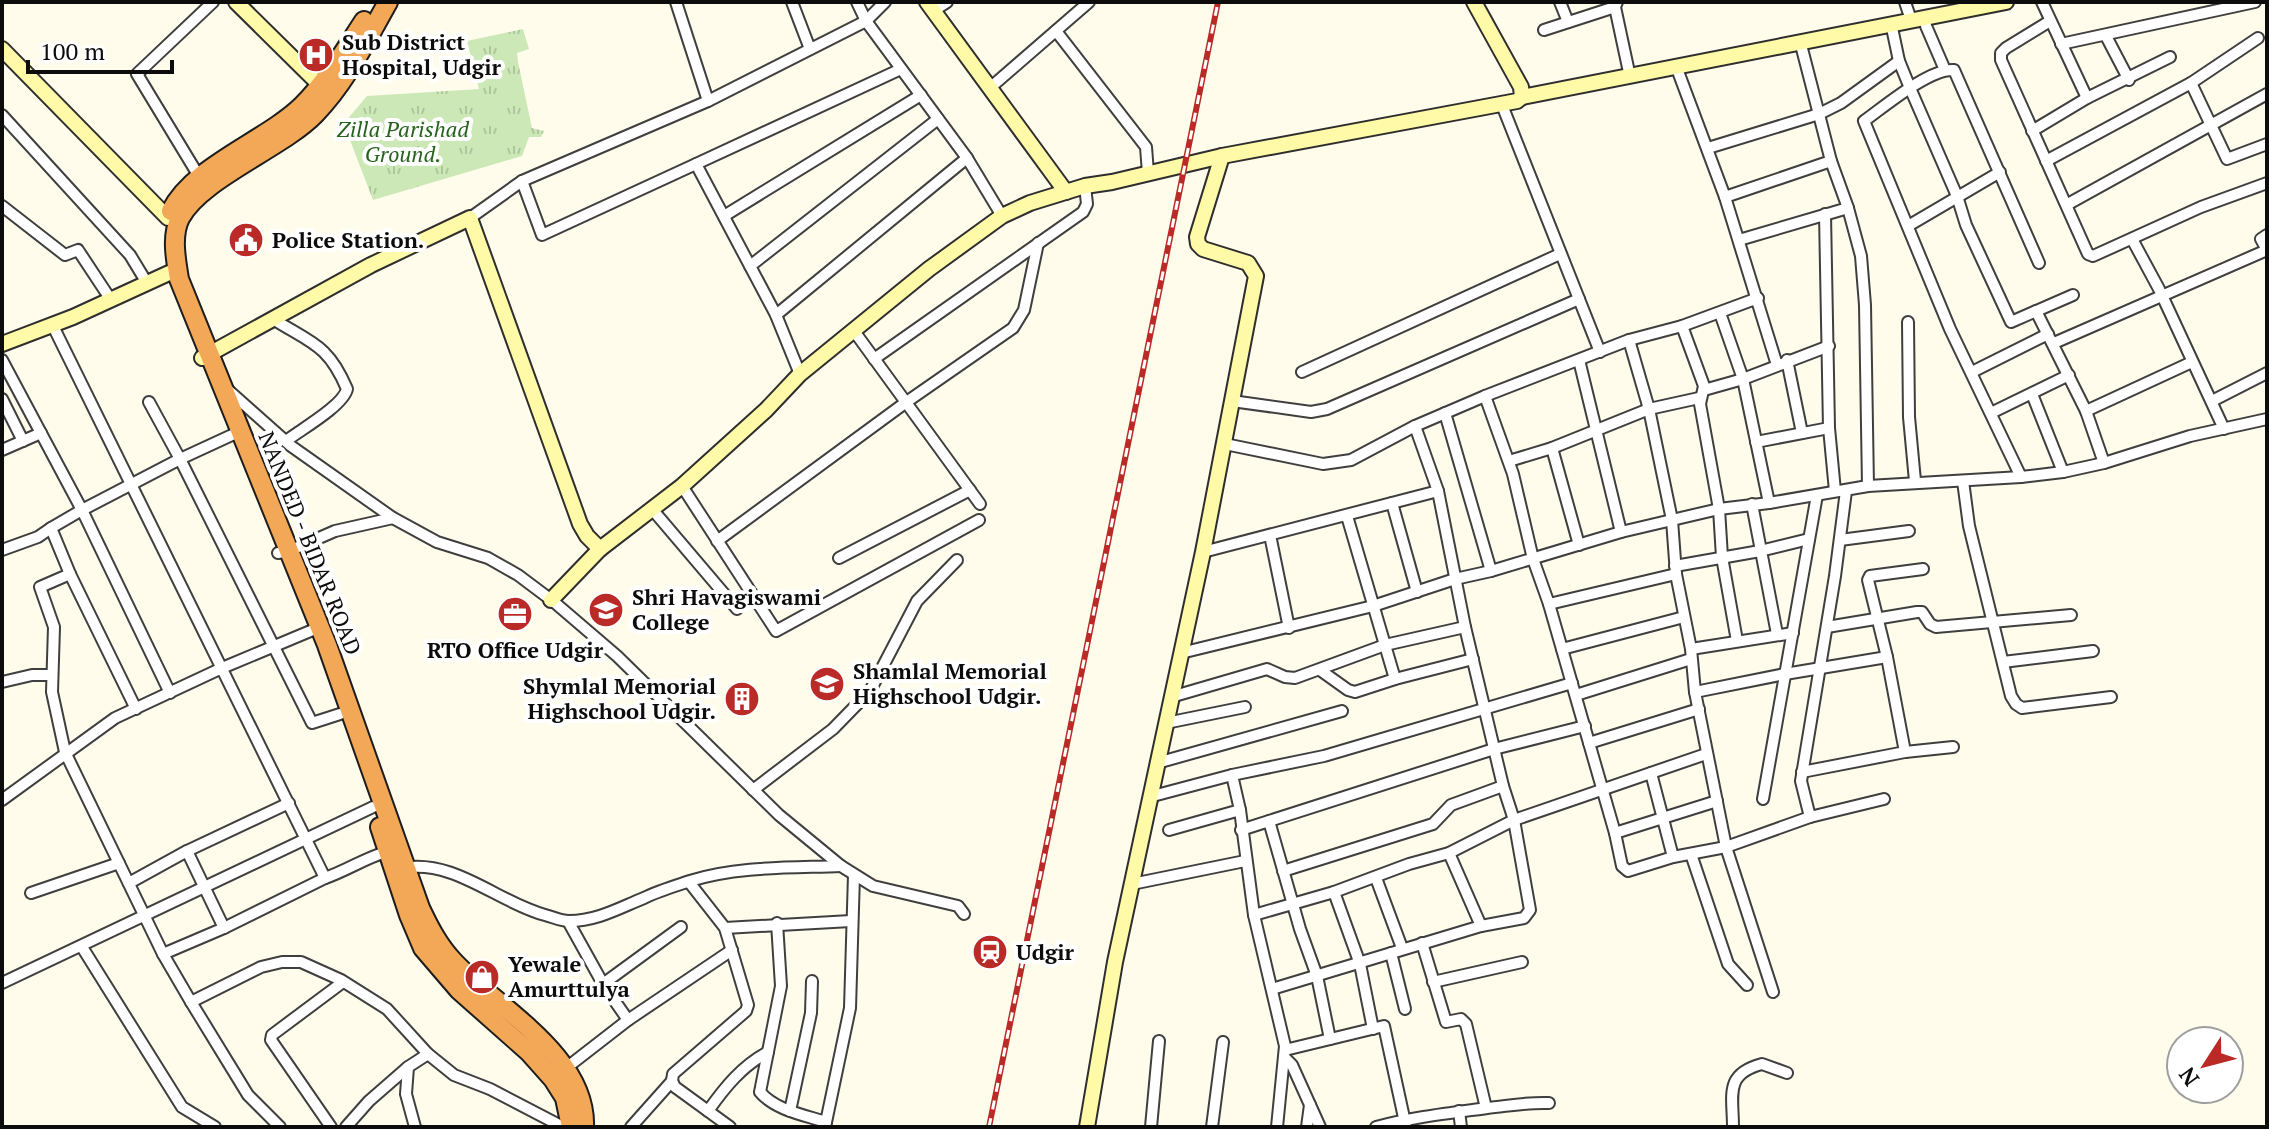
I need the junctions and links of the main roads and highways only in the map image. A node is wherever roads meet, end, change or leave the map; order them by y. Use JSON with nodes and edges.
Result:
{"nodes":[{"id":1,"x":377,"y":2,"type":"edge"},
{"id":2,"x":388,"y":2,"type":"edge"},
{"id":3,"x":205,"y":357,"type":"junction"},
{"id":4,"x":284,"y":552,"type":"junction"},
{"id":5,"x":315,"y":629,"type":"junction"},
{"id":6,"x":400,"y":868,"type":"junction"},
{"id":7,"x":559,"y":1074,"type":"junction"},
{"id":8,"x":571,"y":1127,"type":"edge"},
{"id":9,"x":584,"y":1127,"type":"edge"}],
"edges":[{"from":1,"to":3,"type":"highway","name":"NANDED - BIDAR ROAD"},
{"from":2,"to":3,"type":"highway","name":"NANDED - BIDAR ROAD"},
{"from":3,"to":4,"type":"highway","name":"NANDED - BIDAR ROAD"},
{"from":3,"to":4,"type":"highway","name":"NANDED - BIDAR ROAD"},
{"from":4,"to":5,"type":"highway","name":"NANDED - BIDAR ROAD"},
{"from":5,"to":6,"type":"highway","name":"NANDED - BIDAR ROAD"},
{"from":5,"to":6,"type":"highway","name":"NANDED - BIDAR ROAD"},
{"from":6,"to":7,"type":"highway","name":"NANDED - BIDAR ROAD"},
{"from":7,"to":8,"type":"highway","name":"NANDED - BIDAR ROAD"},
{"from":7,"to":9,"type":"highway","name":"NANDED - BIDAR ROAD"}]}
